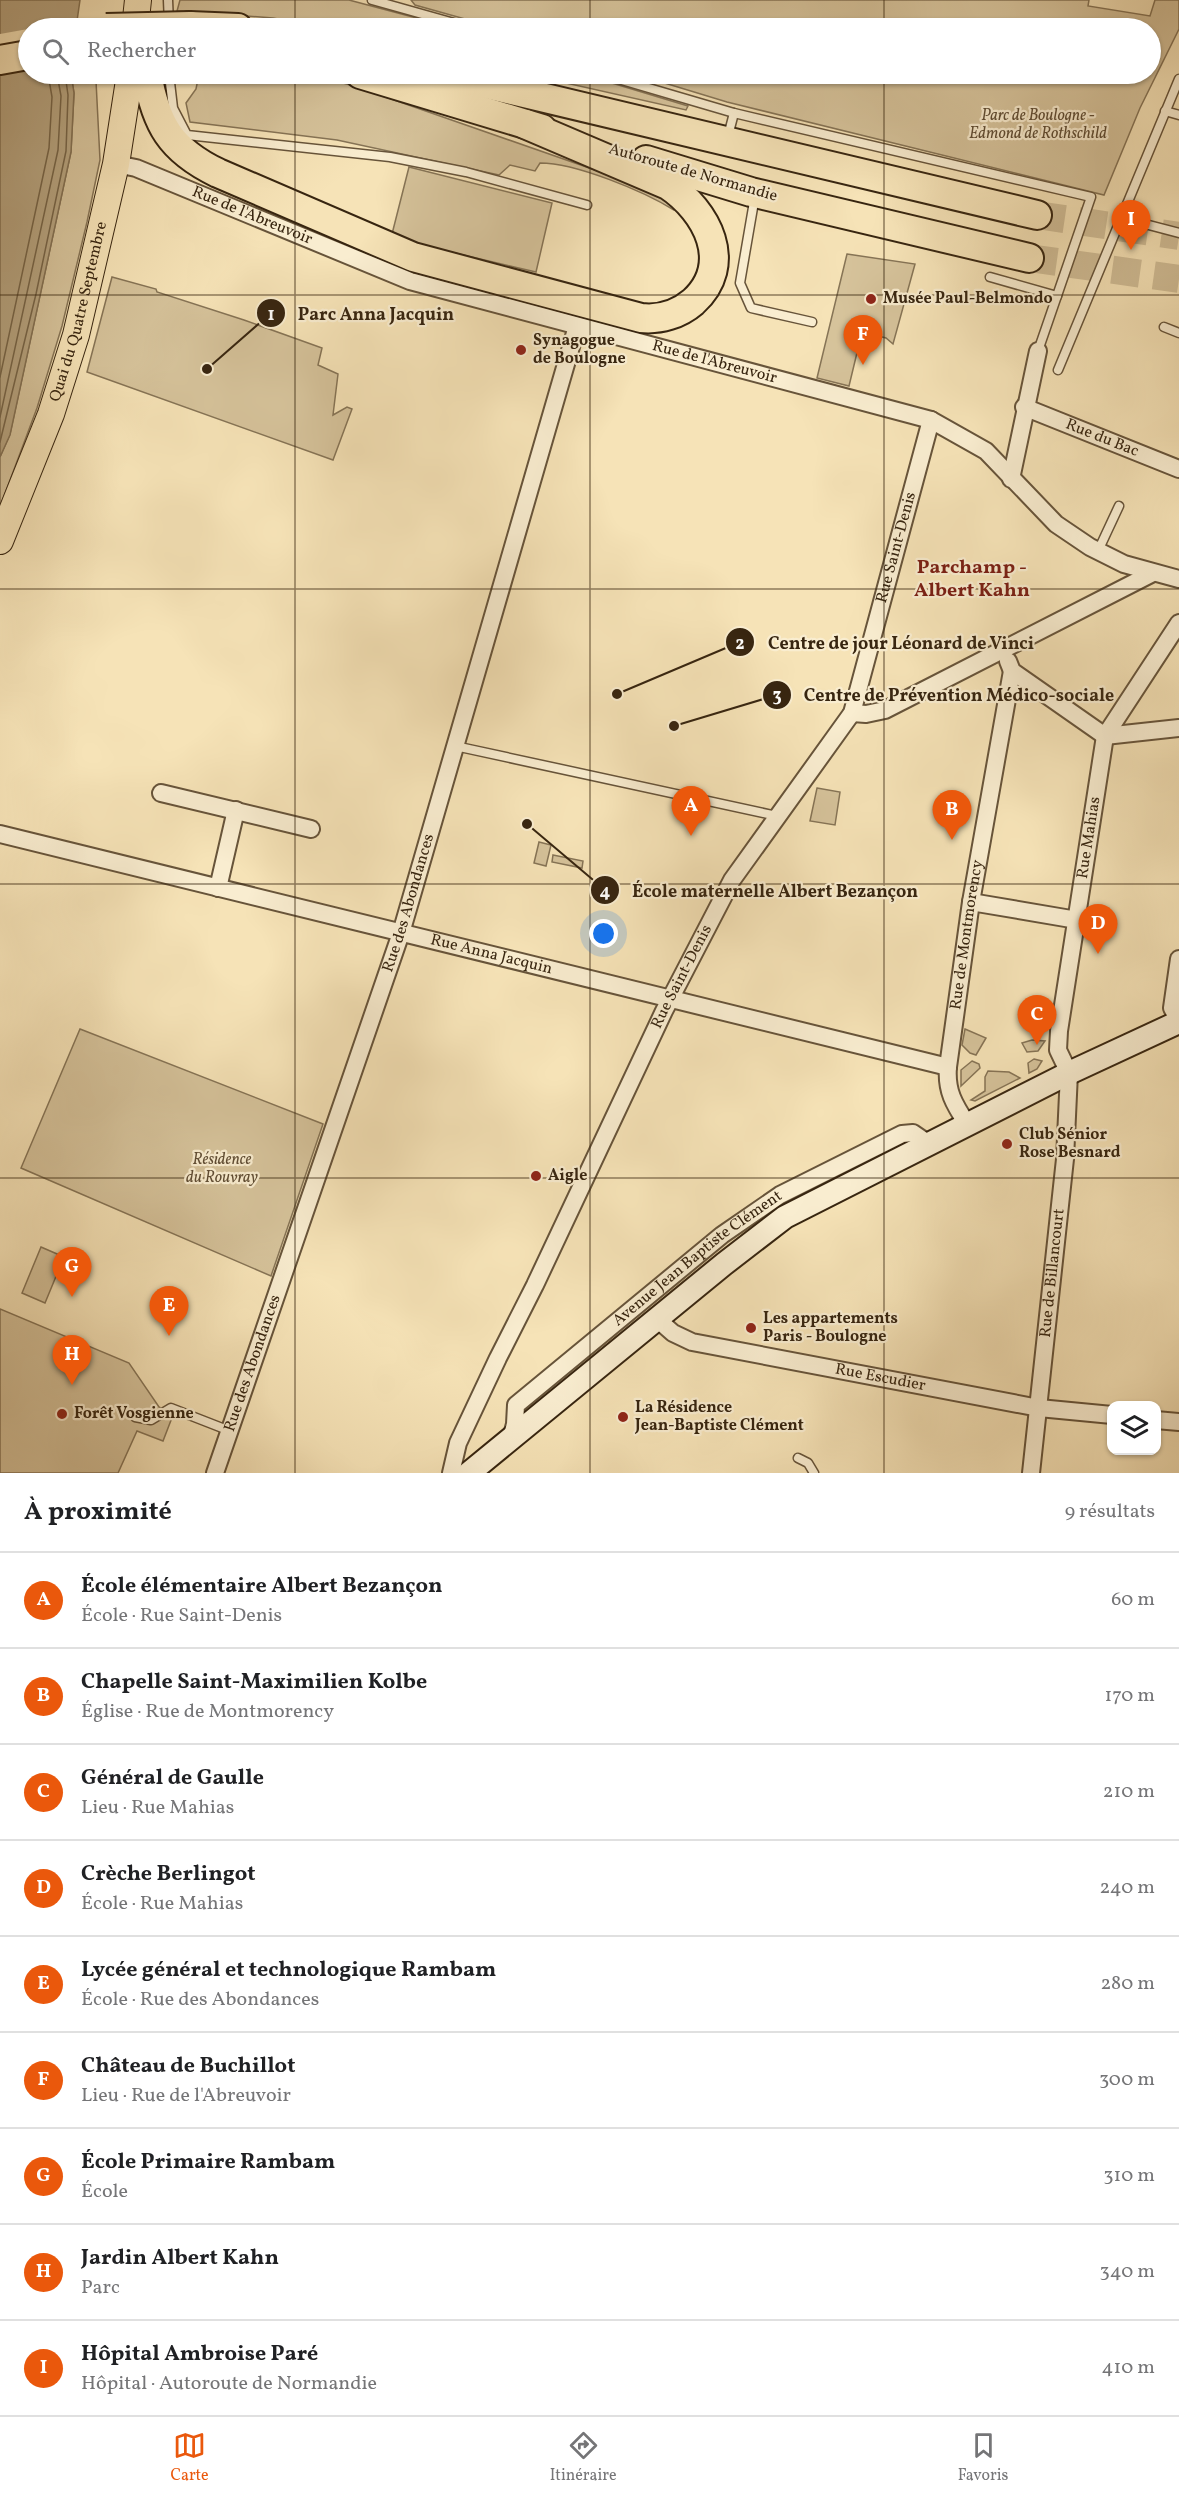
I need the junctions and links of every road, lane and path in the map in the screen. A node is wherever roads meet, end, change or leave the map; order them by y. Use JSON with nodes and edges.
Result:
{"nodes":[{"id":1,"x":168,"y":0,"type":"edge"},
{"id":2,"x":372,"y":0,"type":"edge"},
{"id":3,"x":175,"y":18,"type":"edge"},
{"id":4,"x":436,"y":18,"type":"edge"},
{"id":5,"x":18,"y":40,"type":"edge"},
{"id":6,"x":0,"y":44,"type":"edge"},
{"id":7,"x":18,"y":57,"type":"edge"},
{"id":8,"x":0,"y":60,"type":"edge"},
{"id":9,"x":1179,"y":79,"type":"edge"},
{"id":10,"x":128,"y":84,"type":"edge"},
{"id":11,"x":149,"y":84,"type":"edge"},
{"id":12,"x":170,"y":84,"type":"edge"},
{"id":13,"x":394,"y":84,"type":"edge"},
{"id":14,"x":485,"y":84,"type":"edge"},
{"id":15,"x":635,"y":84,"type":"edge"},
{"id":16,"x":1165,"y":111,"type":"junction"},
{"id":17,"x":734,"y":113,"type":"junction"},
{"id":18,"x":1179,"y":116,"type":"edge"},
{"id":19,"x":525,"y":123,"type":"junction"},
{"id":20,"x":726,"y":142,"type":"junction"},
{"id":21,"x":116,"y":164,"type":"junction"},
{"id":22,"x":755,"y":193,"type":"junction"},
{"id":23,"x":586,"y":205,"type":"dead end"},
{"id":24,"x":1037,"y":216,"type":"tunnel mouth"},
{"id":25,"x":1122,"y":218,"type":"junction"},
{"id":26,"x":1179,"y":233,"type":"edge"},
{"id":27,"x":1029,"y":258,"type":"tunnel mouth"},
{"id":28,"x":990,"y":277,"type":"dead end"},
{"id":29,"x":1057,"y":296,"type":"junction"},
{"id":30,"x":812,"y":322,"type":"dead end"},
{"id":31,"x":577,"y":326,"type":"junction"},
{"id":32,"x":1164,"y":327,"type":"dead end"},
{"id":33,"x":1179,"y":333,"type":"edge"},
{"id":34,"x":1038,"y":351,"type":"joint"},
{"id":35,"x":1058,"y":370,"type":"dead end"},
{"id":36,"x":1024,"y":406,"type":"junction"},
{"id":37,"x":931,"y":420,"type":"junction"},
{"id":38,"x":1179,"y":469,"type":"edge"},
{"id":39,"x":1011,"y":479,"type":"junction"},
{"id":40,"x":1119,"y":506,"type":"dead end"},
{"id":41,"x":0,"y":541,"type":"edge"},
{"id":42,"x":1098,"y":551,"type":"junction"},
{"id":43,"x":1153,"y":573,"type":"junction"},
{"id":44,"x":1179,"y":579,"type":"edge"},
{"id":45,"x":1179,"y":623,"type":"edge"},
{"id":46,"x":1002,"y":650,"type":"junction"},
{"id":47,"x":1012,"y":671,"type":"junction"},
{"id":48,"x":852,"y":713,"type":"junction"},
{"id":49,"x":1179,"y":728,"type":"edge"},
{"id":50,"x":1105,"y":736,"type":"junction"},
{"id":51,"x":455,"y":746,"type":"junction"},
{"id":52,"x":162,"y":793,"type":"dead end"},
{"id":53,"x":236,"y":810,"type":"junction"},
{"id":54,"x":777,"y":816,"type":"junction"},
{"id":55,"x":311,"y":829,"type":"dead end"},
{"id":56,"x":0,"y":834,"type":"edge"},
{"id":57,"x":218,"y":888,"type":"junction"},
{"id":58,"x":971,"y":902,"type":"junction"},
{"id":59,"x":1077,"y":920,"type":"junction"},
{"id":60,"x":401,"y":933,"type":"junction"},
{"id":61,"x":1179,"y":959,"type":"edge"},
{"id":62,"x":670,"y":999,"type":"junction"},
{"id":63,"x":1179,"y":1022,"type":"edge"},
{"id":64,"x":948,"y":1067,"type":"junction"},
{"id":65,"x":1069,"y":1073,"type":"junction"},
{"id":66,"x":967,"y":1124,"type":"junction"},
{"id":67,"x":929,"y":1144,"type":"junction"},
{"id":68,"x":657,"y":1319,"type":"junction"},
{"id":69,"x":1039,"y":1408,"type":"junction"},
{"id":70,"x":1107,"y":1415,"type":"edge"},
{"id":71,"x":135,"y":1417,"type":"dead end"},
{"id":72,"x":1161,"y":1420,"type":"edge"},
{"id":73,"x":1179,"y":1422,"type":"edge"},
{"id":74,"x":230,"y":1431,"type":"junction"},
{"id":75,"x":511,"y":1439,"type":"junction"},
{"id":76,"x":798,"y":1458,"type":"dead end"},
{"id":77,"x":215,"y":1473,"type":"edge"},
{"id":78,"x":451,"y":1473,"type":"edge"},
{"id":79,"x":469,"y":1473,"type":"edge"},
{"id":80,"x":814,"y":1473,"type":"edge"},
{"id":81,"x":1031,"y":1473,"type":"edge"}],
"edges":[{"from":1,"to":3,"type":"lane"},
{"from":2,"to":4,"type":"lane"},
{"from":5,"to":6,"type":"highway"},
{"from":7,"to":8,"type":"highway"},
{"from":9,"to":16,"type":"lane"},
{"from":10,"to":21,"type":"main road","name":"Quai du Quatre Septembre"},
{"from":11,"to":19,"type":"highway"},
{"from":12,"to":23,"type":"lane"},
{"from":13,"to":19,"type":"highway","name":"Autoroute de Normandie"},
{"from":14,"to":20,"type":"highway","name":"Autoroute de Normandie"},
{"from":15,"to":17,"type":"lane"},
{"from":16,"to":18,"type":"lane"},
{"from":16,"to":25,"type":"lane"},
{"from":17,"to":20,"type":"lane"},
{"from":17,"to":29,"type":"lane"},
{"from":19,"to":22,"type":"highway","name":"Autoroute de Normandie"},
{"from":20,"to":24,"type":"highway","name":"Autoroute de Normandie"},
{"from":21,"to":31,"type":"street","name":"Rue de l'Abreuvoir"},
{"from":21,"to":41,"type":"main road","name":"Quai du Quatre Septembre"},
{"from":22,"to":27,"type":"highway","name":"Autoroute de Normandie"},
{"from":22,"to":30,"type":"lane"},
{"from":25,"to":26,"type":"lane"},
{"from":25,"to":35,"type":"lane"},
{"from":28,"to":29,"type":"lane"},
{"from":29,"to":34,"type":"lane"},
{"from":31,"to":37,"type":"street","name":"Rue de l'Abreuvoir"},
{"from":31,"to":51,"type":"street","name":"Rue des Abondances"},
{"from":32,"to":33,"type":"lane"},
{"from":34,"to":36,"type":"street"},
{"from":36,"to":38,"type":"street","name":"Rue du Bac"},
{"from":36,"to":39,"type":"street"},
{"from":37,"to":39,"type":"street","name":"Rue de l'Abreuvoir"},
{"from":37,"to":48,"type":"street","name":"Rue Saint-Denis"},
{"from":39,"to":42,"type":"street","name":"Rue de l'Abreuvoir"},
{"from":40,"to":42,"type":"lane"},
{"from":42,"to":43,"type":"street","name":"Rue de l'Abreuvoir"},
{"from":43,"to":44,"type":"street","name":"Rue de l'Abreuvoir"},
{"from":43,"to":46,"type":"street"},
{"from":45,"to":50,"type":"street","name":"Rue Mahias"},
{"from":46,"to":47,"type":"street"},
{"from":46,"to":48,"type":"street"},
{"from":47,"to":50,"type":"street"},
{"from":47,"to":58,"type":"street","name":"Rue de Montmorency"},
{"from":48,"to":54,"type":"street","name":"Rue Saint-Denis"},
{"from":49,"to":50,"type":"street"},
{"from":50,"to":59,"type":"street","name":"Rue Mahias"},
{"from":51,"to":54,"type":"lane"},
{"from":51,"to":60,"type":"street","name":"Rue des Abondances"},
{"from":52,"to":53,"type":"street"},
{"from":53,"to":55,"type":"street"},
{"from":53,"to":57,"type":"street"},
{"from":54,"to":62,"type":"street","name":"Rue Saint-Denis"},
{"from":56,"to":57,"type":"street","name":"Rue Anna Jacquin"},
{"from":57,"to":60,"type":"street","name":"Rue Anna Jacquin"},
{"from":58,"to":59,"type":"street"},
{"from":58,"to":64,"type":"street","name":"Rue de Montmorency"},
{"from":59,"to":65,"type":"street","name":"Rue Mahias"},
{"from":60,"to":62,"type":"street","name":"Rue Anna Jacquin"},
{"from":60,"to":74,"type":"street","name":"Rue des Abondances"},
{"from":61,"to":63,"type":"street"},
{"from":62,"to":64,"type":"street","name":"Rue Anna Jacquin"},
{"from":62,"to":78,"type":"street","name":"Rue Saint-Denis"},
{"from":63,"to":65,"type":"main road","name":"Avenue Jean Baptiste Clément"},
{"from":64,"to":66,"type":"street","name":"Rue de Montmorency"},
{"from":65,"to":66,"type":"main road","name":"Avenue Jean Baptiste Clément"},
{"from":65,"to":69,"type":"street","name":"Rue de Billancourt"},
{"from":66,"to":67,"type":"main road","name":"Avenue Jean Baptiste Clément"},
{"from":67,"to":68,"type":"main road","name":"Avenue Jean Baptiste Clément"},
{"from":67,"to":75,"type":"street","name":"Avenue Jean Baptiste Clément"},
{"from":68,"to":69,"type":"street","name":"Rue Escudier"},
{"from":68,"to":75,"type":"main road","name":"Avenue Jean Baptiste Clément"},
{"from":69,"to":70,"type":"street","name":"Rue Escudier"},
{"from":69,"to":81,"type":"street","name":"Rue de Billancourt"},
{"from":71,"to":74,"type":"lane"},
{"from":72,"to":73,"type":"street"},
{"from":74,"to":77,"type":"street","name":"Rue des Abondances"},
{"from":75,"to":79,"type":"main road","name":"Avenue Jean Baptiste Clément"},
{"from":76,"to":80,"type":"lane"}]}
